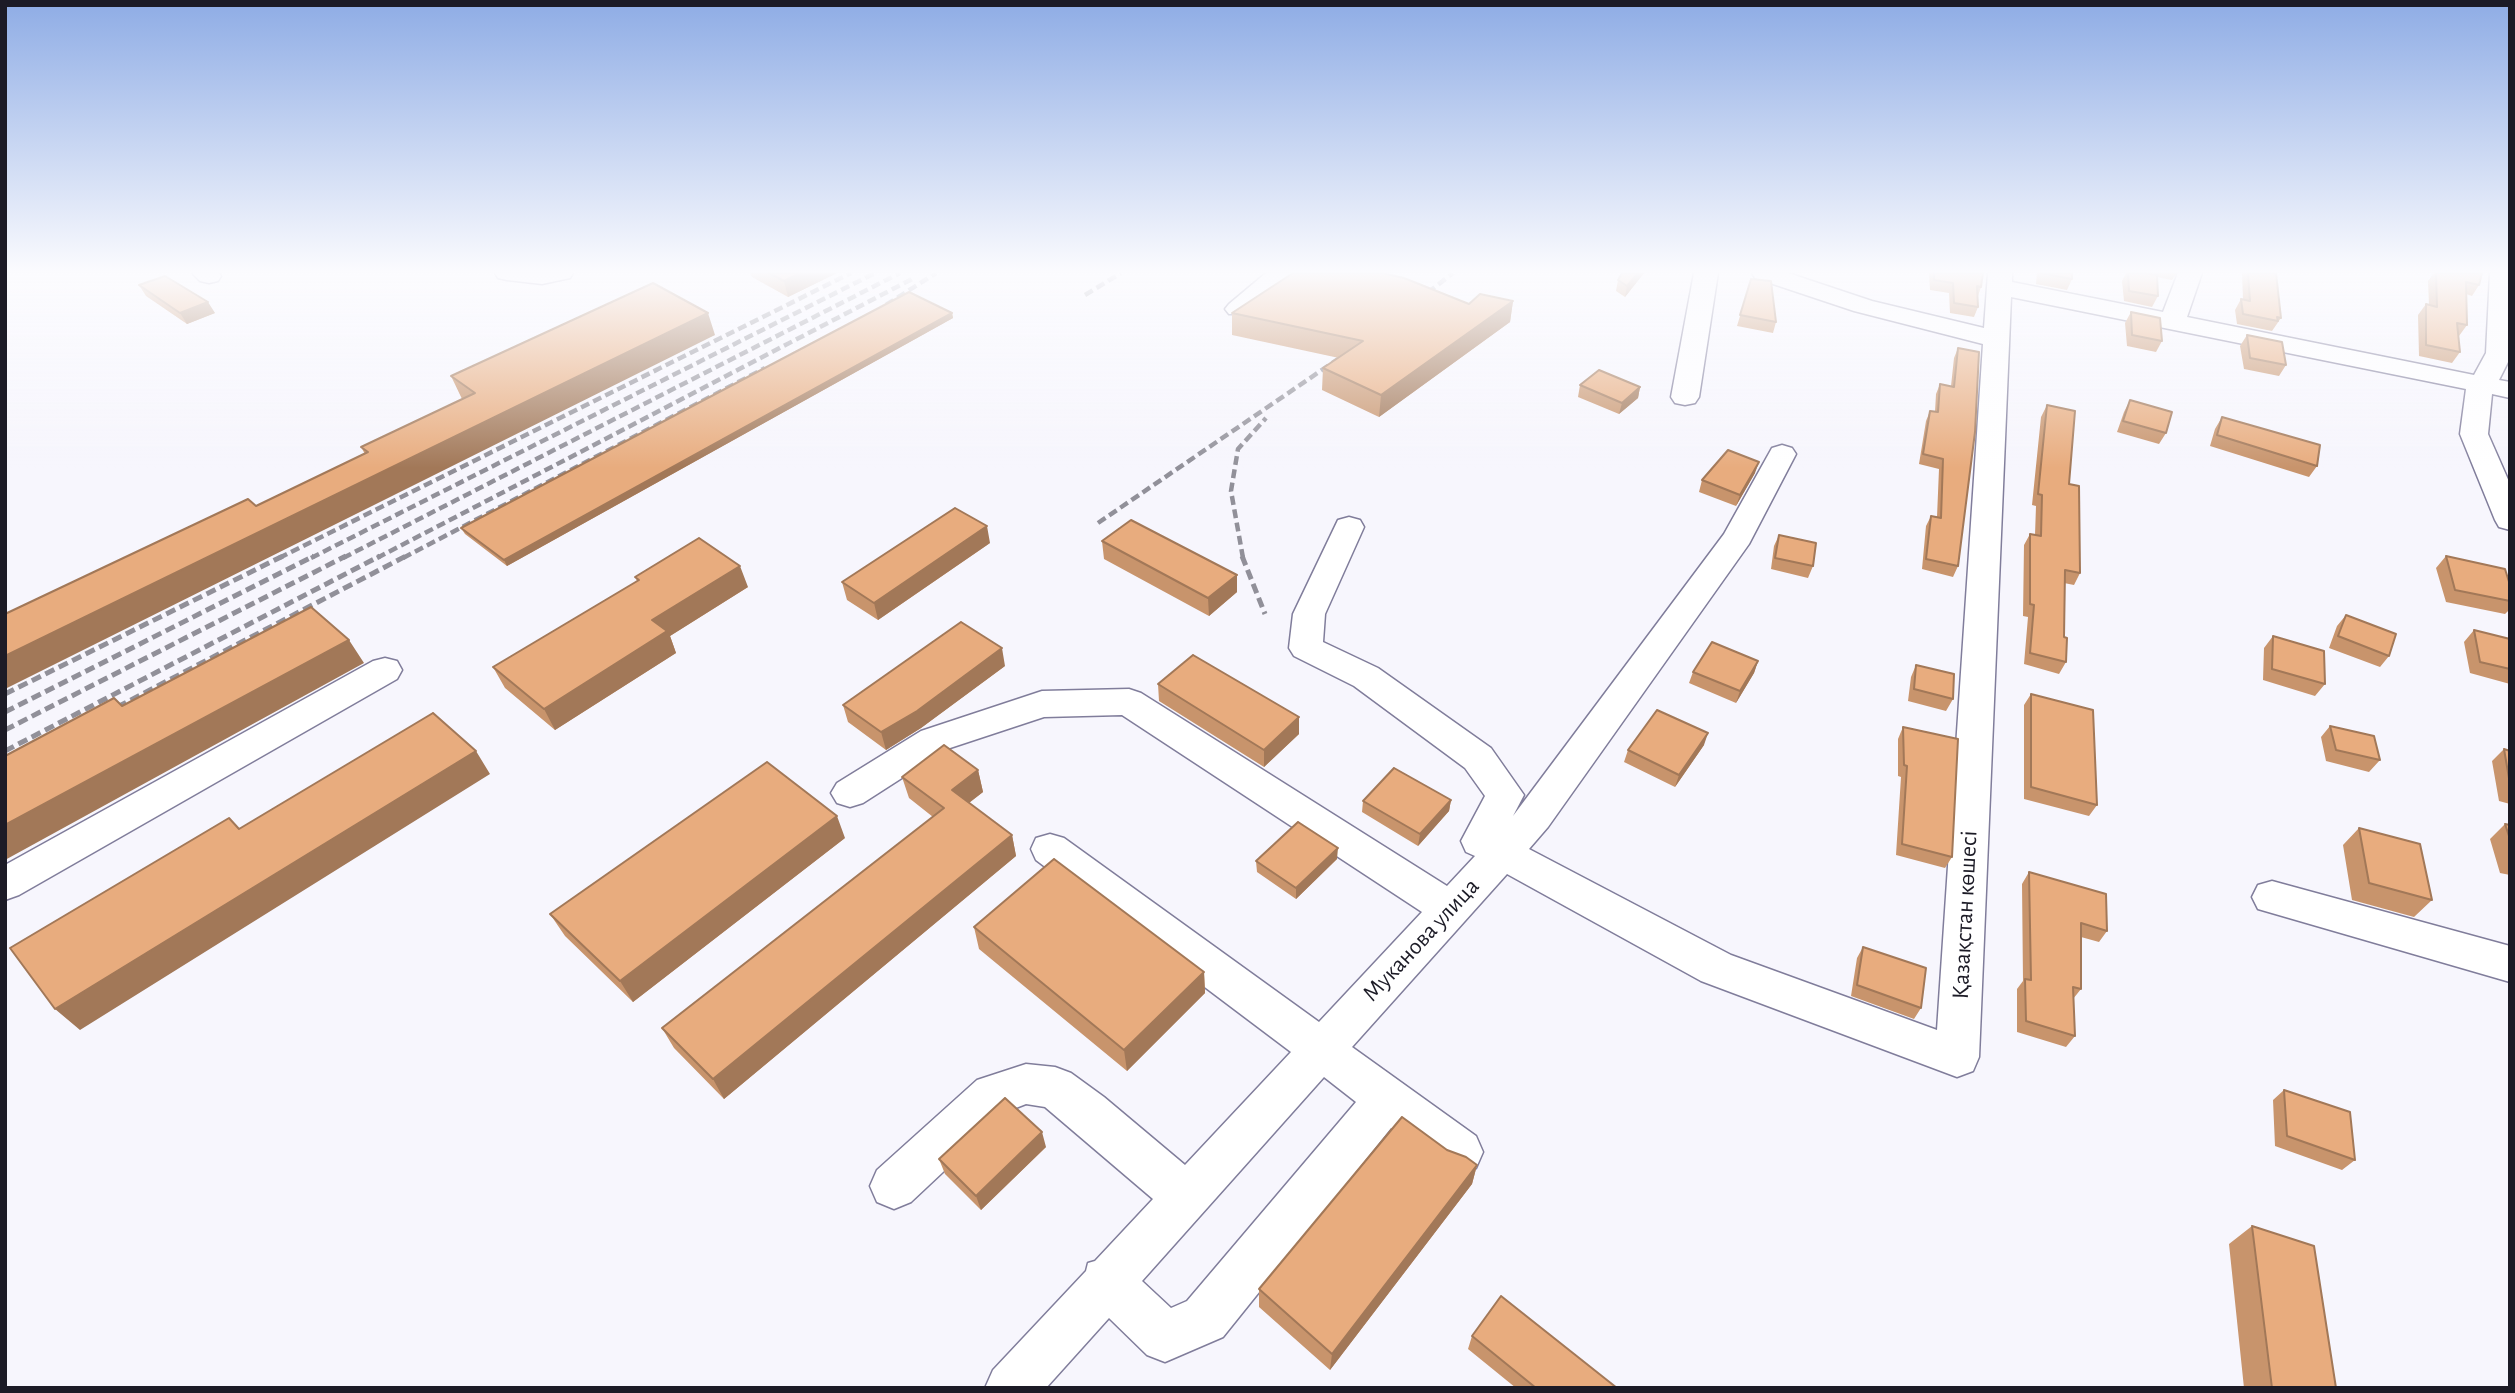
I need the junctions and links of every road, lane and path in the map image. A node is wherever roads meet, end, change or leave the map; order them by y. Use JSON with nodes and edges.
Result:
{"nodes":[{"id":1,"x":1695,"y":338,"type":"edge"},
{"id":2,"x":1991,"y":338,"type":"edge"},
{"id":3,"x":2252,"y":338,"type":"edge"},
{"id":4,"x":2500,"y":338,"type":"edge"},
{"id":5,"x":1995,"y":339,"type":"joint"},
{"id":6,"x":2483,"y":384,"type":"junction"},
{"id":7,"x":2510,"y":390,"type":"edge"},
{"id":8,"x":1685,"y":397,"type":"dead end"},
{"id":9,"x":1782,"y":454,"type":"dead end"},
{"id":10,"x":2510,"y":520,"type":"edge"},
{"id":11,"x":1349,"y":527,"type":"dead end"},
{"id":12,"x":386,"y":670,"type":"dead end"},
{"id":13,"x":850,"y":793,"type":"dead end"},
{"id":14,"x":1049,"y":849,"type":"dead end"},
{"id":15,"x":1501,"y":853,"type":"junction"},
{"id":16,"x":5,"y":884,"type":"edge"},
{"id":17,"x":2272,"y":897,"type":"dead end"},
{"id":18,"x":1450,"y":909,"type":"junction"},
{"id":19,"x":2510,"y":964,"type":"edge"},
{"id":20,"x":1320,"y":1050,"type":"junction"},
{"id":21,"x":1387,"y":1099,"type":"junction"},
{"id":22,"x":1460,"y":1152,"type":"edge"},
{"id":23,"x":894,"y":1186,"type":"dead end"},
{"id":24,"x":1185,"y":1196,"type":"junction"},
{"id":25,"x":1106,"y":1281,"type":"junction"},
{"id":26,"x":1011,"y":1388,"type":"edge"}],
"edges":[{"from":1,"to":8,"type":"street"},
{"from":2,"to":5,"type":"street"},
{"from":3,"to":6,"type":"street"},
{"from":4,"to":6,"type":"street"},
{"from":5,"to":15,"type":"street","name":"Қазақстан көшесі"},
{"from":6,"to":7,"type":"street"},
{"from":6,"to":10,"type":"street"},
{"from":9,"to":15,"type":"street","name":"Муканова улица"},
{"from":11,"to":15,"type":"street"},
{"from":12,"to":16,"type":"street"},
{"from":13,"to":18,"type":"street"},
{"from":14,"to":20,"type":"street"},
{"from":15,"to":18,"type":"street","name":"Муканова улица"},
{"from":17,"to":19,"type":"street"},
{"from":18,"to":20,"type":"street","name":"Муканова улица"},
{"from":20,"to":21,"type":"street"},
{"from":20,"to":24,"type":"street","name":"Муканова улица"},
{"from":21,"to":22,"type":"street"},
{"from":21,"to":25,"type":"street"},
{"from":23,"to":24,"type":"street"},
{"from":24,"to":25,"type":"street","name":"Муканова улица"},
{"from":25,"to":26,"type":"street","name":"Муканова улица"}]}
